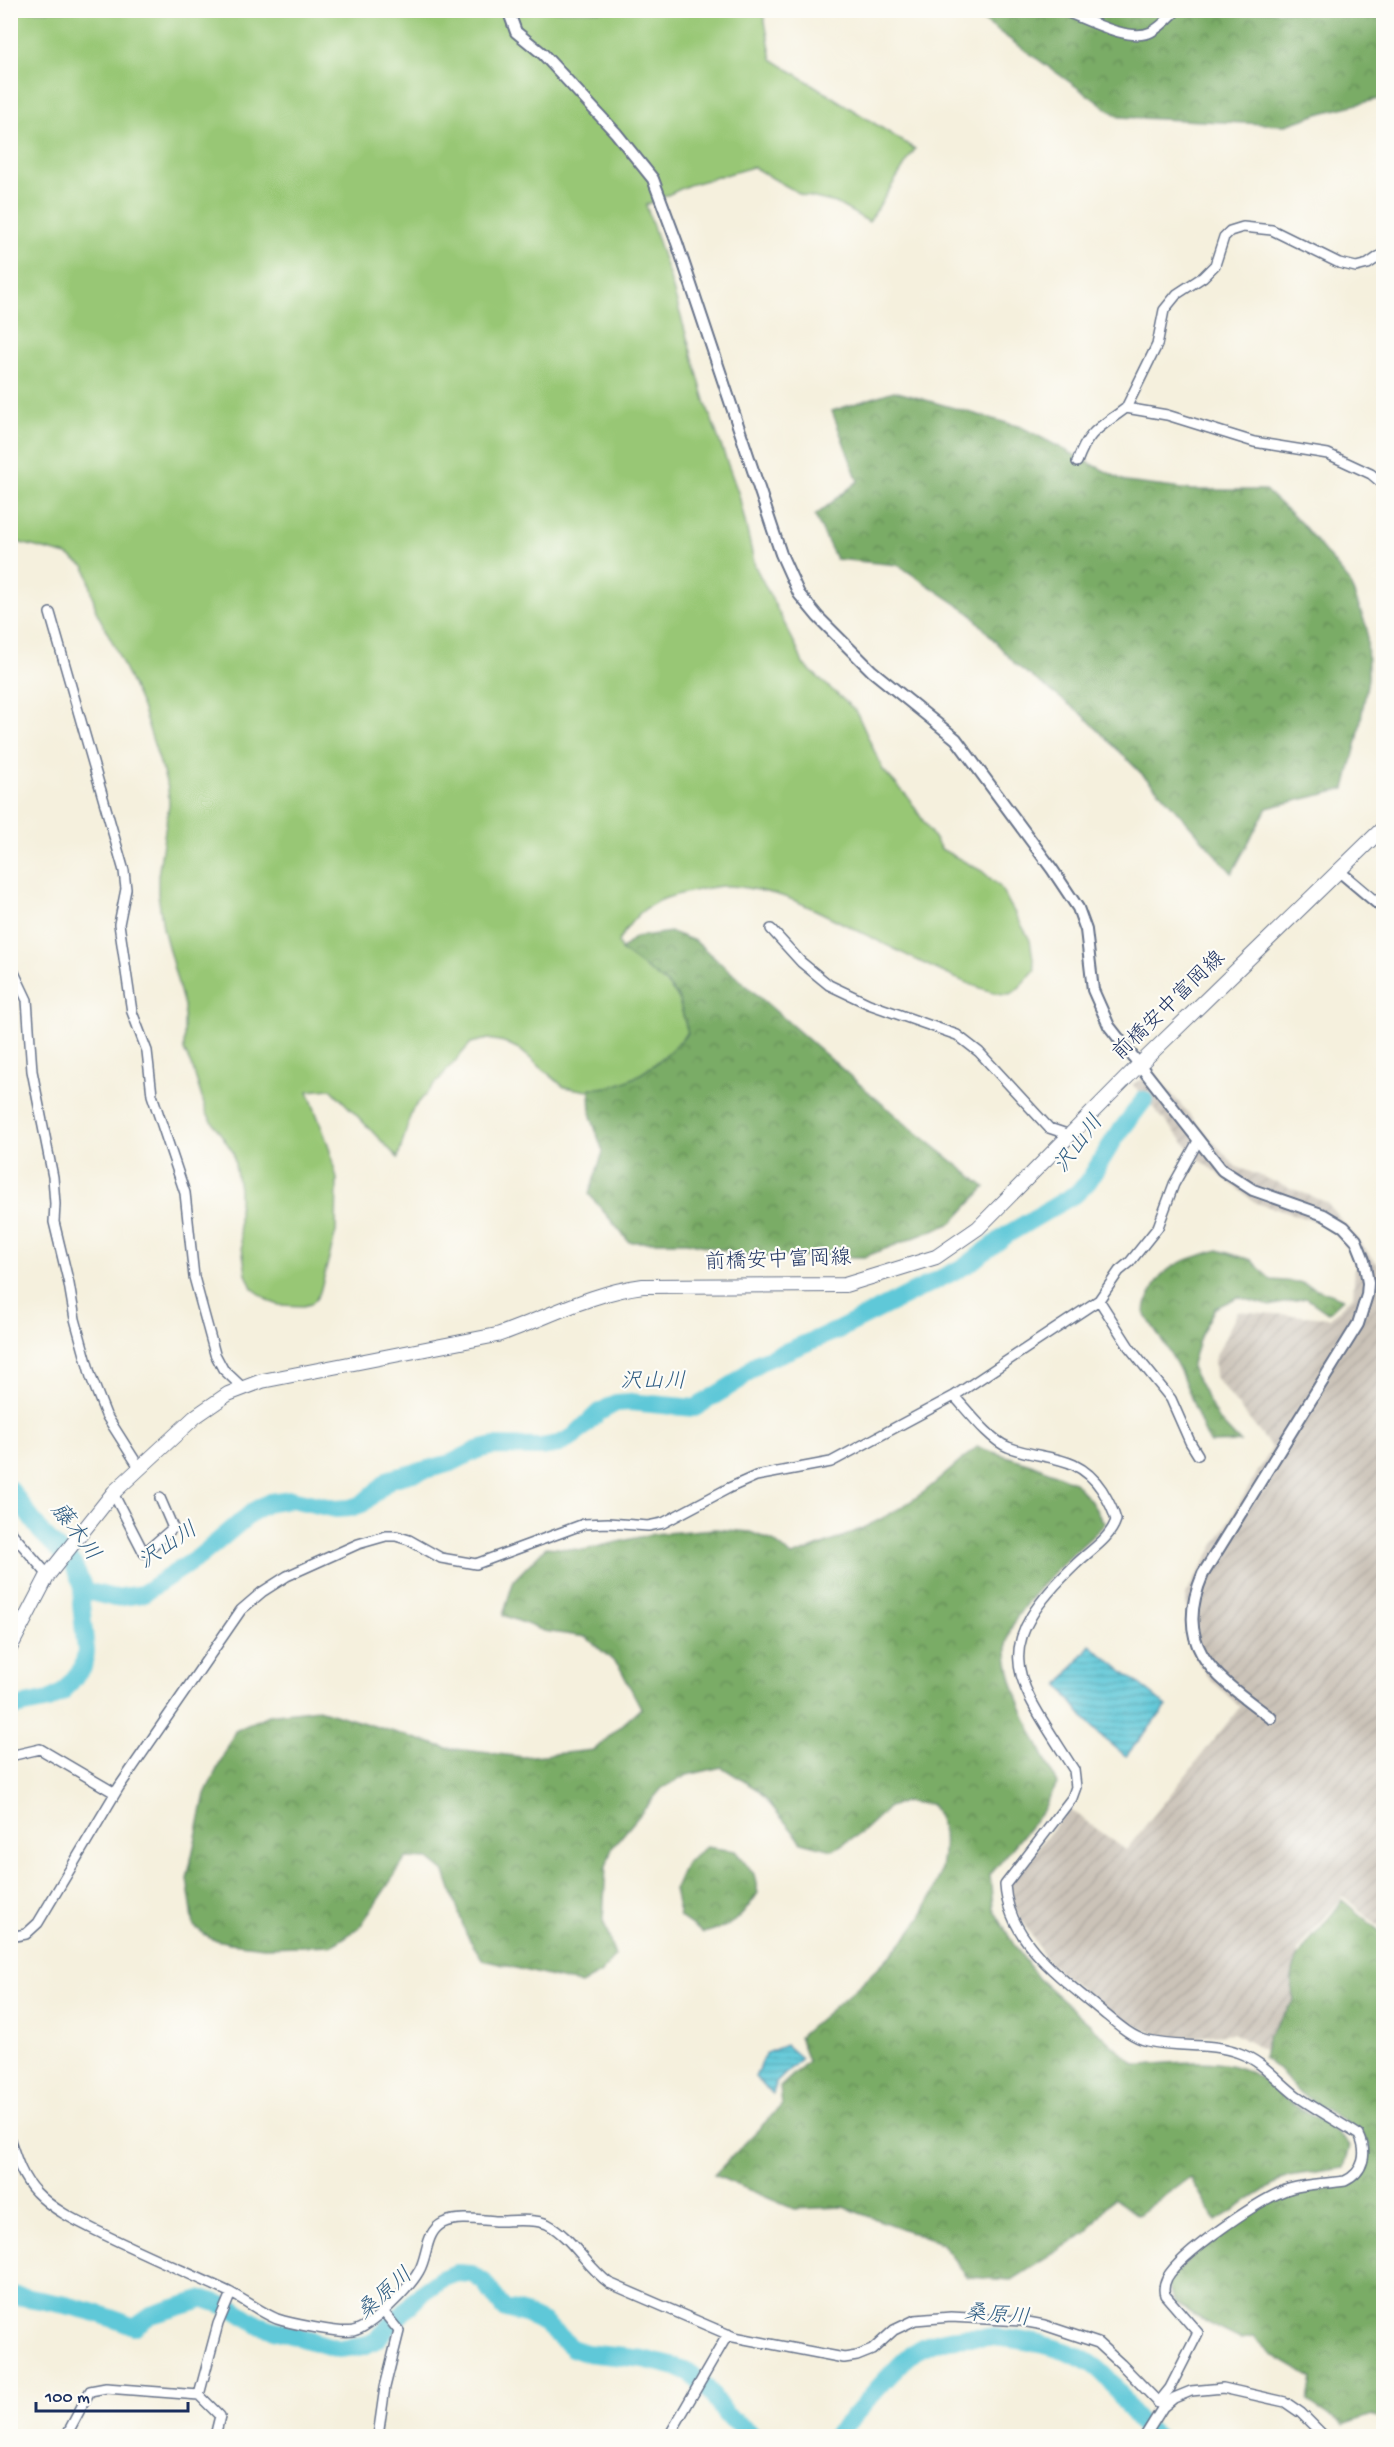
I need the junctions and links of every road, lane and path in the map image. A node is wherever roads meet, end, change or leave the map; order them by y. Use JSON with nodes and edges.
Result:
{"nodes":[{"id":1,"x":508,"y":10,"type":"edge"},
{"id":2,"x":1061,"y":10,"type":"edge"},
{"id":3,"x":1177,"y":10,"type":"edge"},
{"id":4,"x":1383,"y":253,"type":"edge"},
{"id":5,"x":1126,"y":408,"type":"junction"},
{"id":6,"x":1077,"y":462,"type":"dead end"},
{"id":7,"x":1383,"y":485,"type":"edge"},
{"id":8,"x":50,"y":613,"type":"dead end"},
{"id":9,"x":1383,"y":827,"type":"edge"},
{"id":10,"x":1339,"y":871,"type":"junction"},
{"id":11,"x":1383,"y":909,"type":"edge"},
{"id":12,"x":771,"y":929,"type":"dead end"},
{"id":13,"x":10,"y":964,"type":"edge"},
{"id":14,"x":1139,"y":1065,"type":"junction"},
{"id":15,"x":1070,"y":1135,"type":"junction"},
{"id":16,"x":1198,"y":1141,"type":"junction"},
{"id":17,"x":1099,"y":1300,"type":"junction"},
{"id":18,"x":243,"y":1388,"type":"junction"},
{"id":19,"x":954,"y":1396,"type":"junction"},
{"id":20,"x":1198,"y":1455,"type":"dead end"},
{"id":21,"x":139,"y":1467,"type":"junction"},
{"id":22,"x":113,"y":1493,"type":"junction"},
{"id":23,"x":160,"y":1498,"type":"dead end"},
{"id":24,"x":10,"y":1531,"type":"edge"},
{"id":25,"x":50,"y":1573,"type":"junction"},
{"id":26,"x":10,"y":1648,"type":"edge"},
{"id":27,"x":1271,"y":1718,"type":"dead end"},
{"id":28,"x":10,"y":1756,"type":"edge"},
{"id":29,"x":115,"y":1793,"type":"junction"},
{"id":30,"x":10,"y":1937,"type":"edge"},
{"id":31,"x":10,"y":2140,"type":"edge"},
{"id":32,"x":231,"y":2293,"type":"junction"},
{"id":33,"x":382,"y":2310,"type":"junction"},
{"id":34,"x":728,"y":2334,"type":"junction"},
{"id":35,"x":199,"y":2395,"type":"junction"},
{"id":36,"x":1160,"y":2405,"type":"junction"},
{"id":37,"x":66,"y":2436,"type":"edge"},
{"id":38,"x":215,"y":2436,"type":"edge"},
{"id":39,"x":378,"y":2436,"type":"edge"},
{"id":40,"x":669,"y":2436,"type":"edge"},
{"id":41,"x":1144,"y":2436,"type":"edge"},
{"id":42,"x":1324,"y":2436,"type":"edge"}],
"edges":[{"from":1,"to":14,"type":"street"},
{"from":2,"to":3,"type":"street"},
{"from":4,"to":5,"type":"street"},
{"from":5,"to":6,"type":"street"},
{"from":5,"to":7,"type":"street"},
{"from":8,"to":18,"type":"street"},
{"from":9,"to":10,"type":"main road","name":"前橋安中富岡線"},
{"from":10,"to":11,"type":"street"},
{"from":10,"to":14,"type":"main road","name":"前橋安中富岡線"},
{"from":12,"to":15,"type":"street"},
{"from":13,"to":21,"type":"street"},
{"from":14,"to":15,"type":"main road","name":"前橋安中富岡線"},
{"from":14,"to":16,"type":"street"},
{"from":15,"to":18,"type":"main road","name":"前橋安中富岡線"},
{"from":16,"to":17,"type":"street"},
{"from":16,"to":27,"type":"street"},
{"from":17,"to":19,"type":"street"},
{"from":17,"to":20,"type":"street"},
{"from":18,"to":21,"type":"main road","name":"前橋安中富岡線"},
{"from":19,"to":29,"type":"street"},
{"from":19,"to":36,"type":"street"},
{"from":21,"to":22,"type":"main road","name":"前橋安中富岡線"},
{"from":22,"to":23,"type":"street"},
{"from":22,"to":25,"type":"main road","name":"前橋安中富岡線"},
{"from":24,"to":25,"type":"street"},
{"from":25,"to":26,"type":"main road"},
{"from":28,"to":29,"type":"street"},
{"from":29,"to":30,"type":"street"},
{"from":31,"to":32,"type":"street"},
{"from":32,"to":33,"type":"street"},
{"from":32,"to":35,"type":"street"},
{"from":33,"to":34,"type":"street"},
{"from":33,"to":39,"type":"street"},
{"from":34,"to":36,"type":"street"},
{"from":34,"to":40,"type":"street"},
{"from":35,"to":37,"type":"street"},
{"from":35,"to":38,"type":"street"},
{"from":36,"to":41,"type":"street"},
{"from":36,"to":42,"type":"street"}]}
